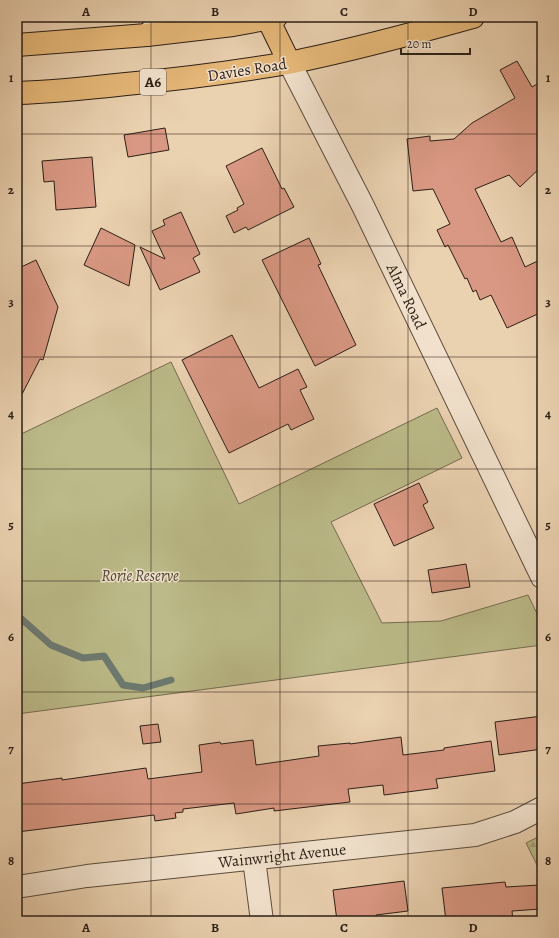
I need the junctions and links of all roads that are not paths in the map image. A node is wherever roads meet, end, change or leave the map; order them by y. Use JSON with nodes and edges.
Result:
{"nodes":[{"id":1,"x":168,"y":17,"type":"edge"},
{"id":2,"x":473,"y":17,"type":"edge"},
{"id":3,"x":270,"y":18,"type":"edge"},
{"id":4,"x":148,"y":35,"type":"junction"},
{"id":5,"x":17,"y":45,"type":"edge"},
{"id":6,"x":289,"y":62,"type":"junction"},
{"id":7,"x":17,"y":93,"type":"edge"},
{"id":8,"x":542,"y":577,"type":"edge"},
{"id":9,"x":542,"y":808,"type":"edge"},
{"id":10,"x":254,"y":859,"type":"junction"},
{"id":11,"x":17,"y":888,"type":"edge"},
{"id":12,"x":262,"y":921,"type":"edge"}],
"edges":[{"from":1,"to":4,"type":"street"},
{"from":2,"to":6,"type":"highway","name":"Davies Road","number":"A6"},
{"from":3,"to":4,"type":"highway"},
{"from":3,"to":6,"type":"highway","name":"Alma Road"},
{"from":4,"to":5,"type":"highway"},
{"from":6,"to":7,"type":"highway","name":"Davies Road","number":"A6"},
{"from":6,"to":8,"type":"street","name":"Alma Road"},
{"from":9,"to":10,"type":"street","name":"Wainwright Avenue"},
{"from":10,"to":11,"type":"street","name":"Wainwright Avenue"},
{"from":10,"to":12,"type":"street"}]}
